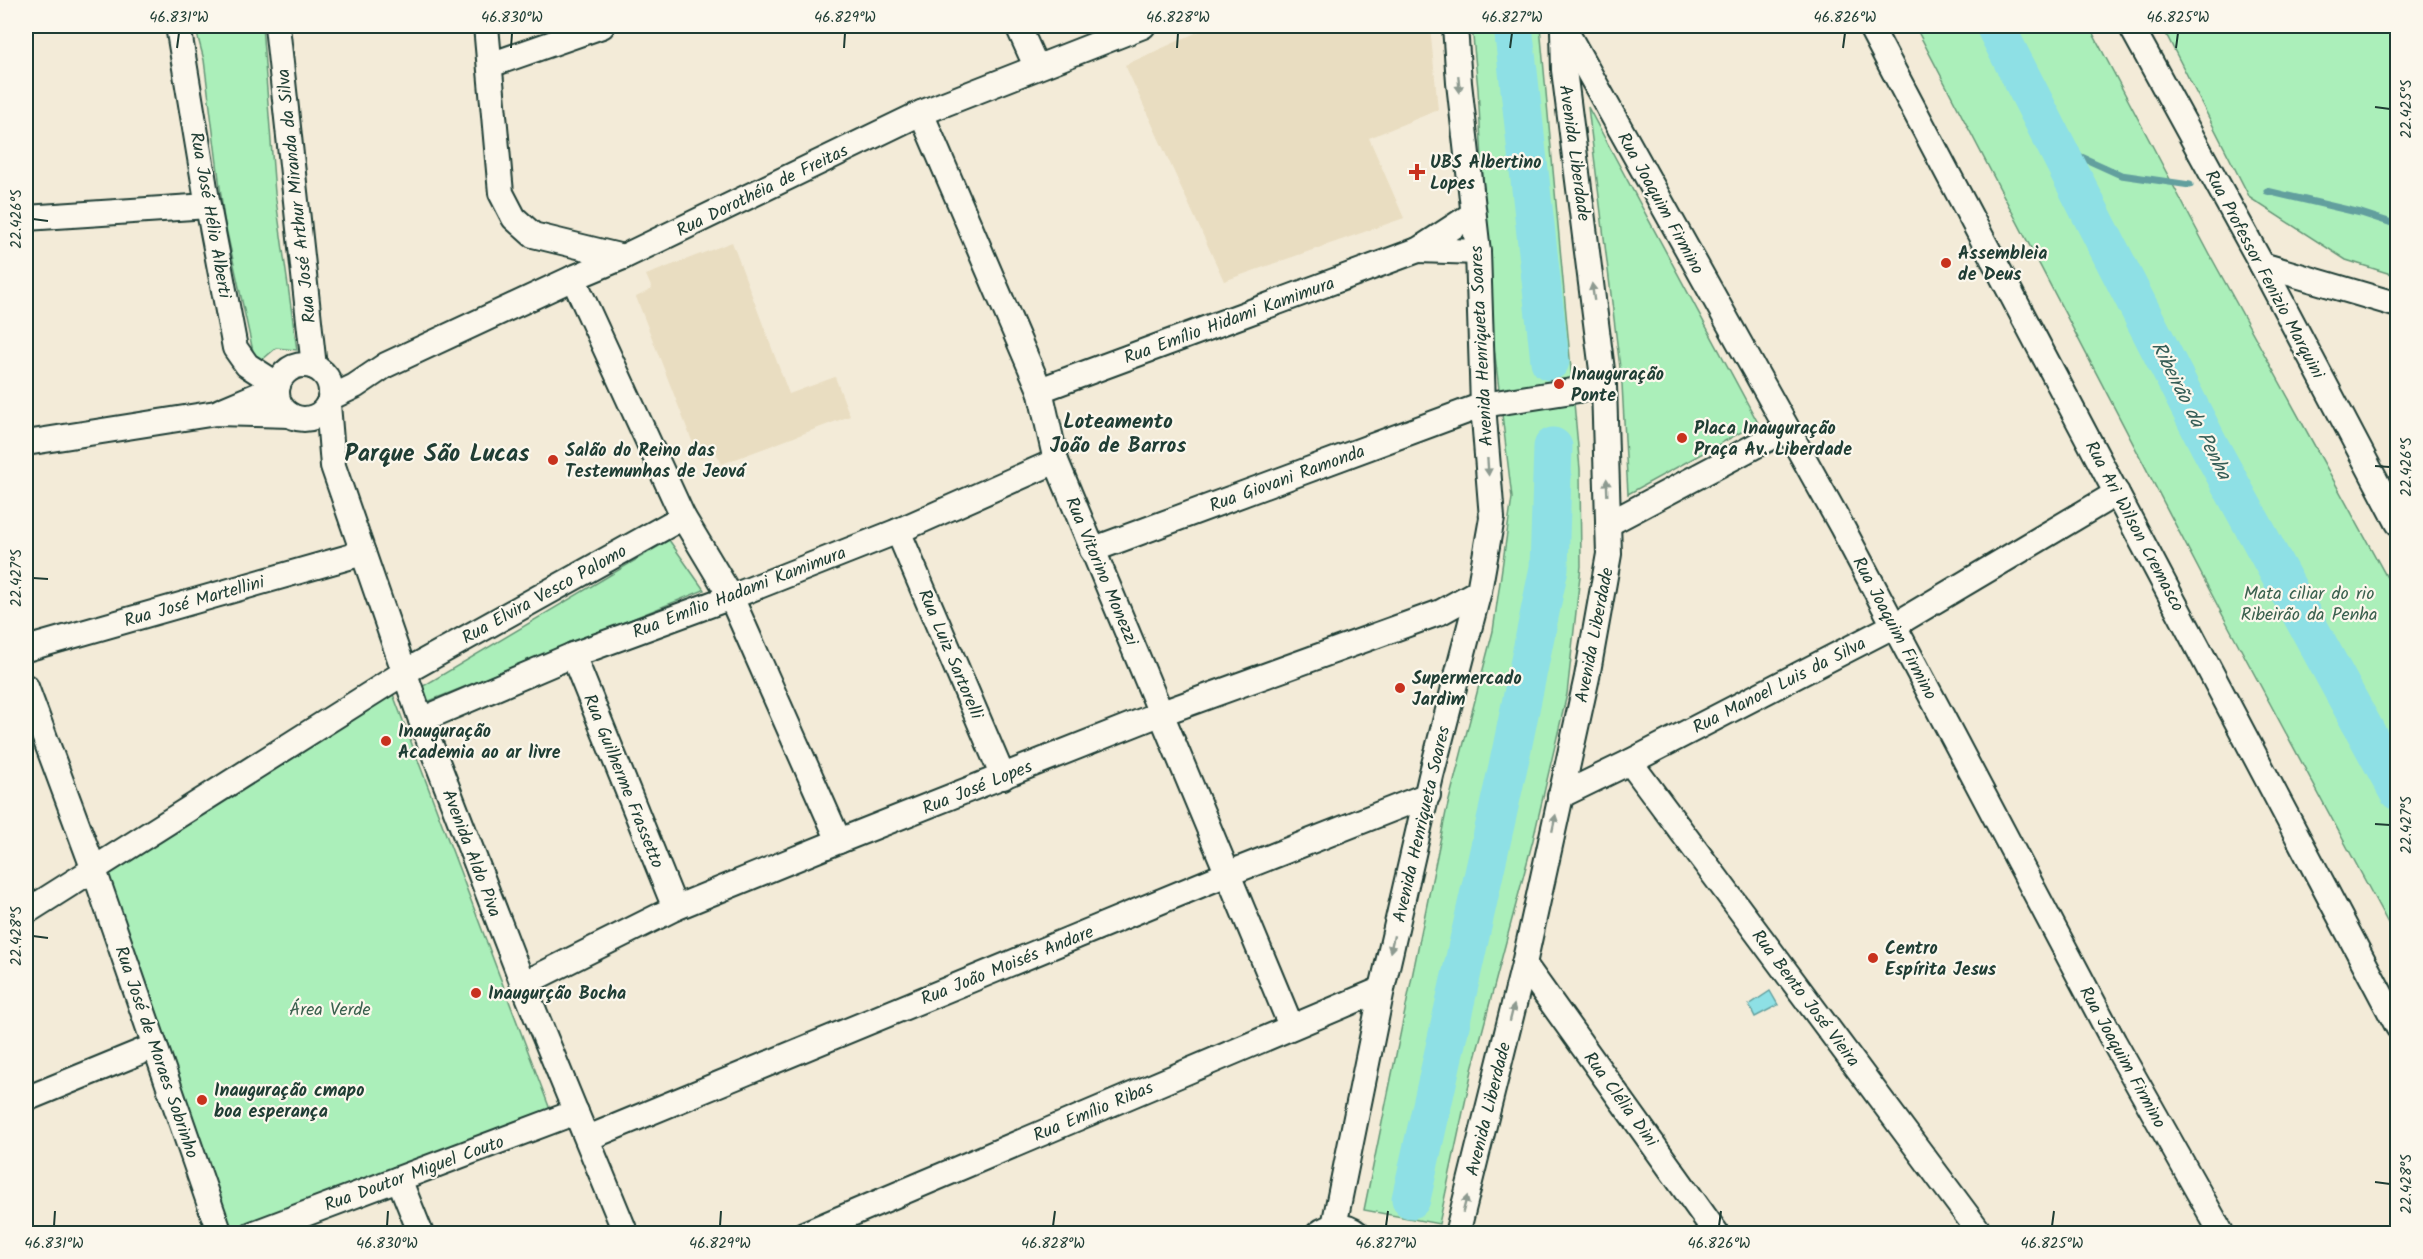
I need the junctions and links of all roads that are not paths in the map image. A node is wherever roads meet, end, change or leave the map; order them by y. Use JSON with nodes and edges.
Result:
{"nodes":[{"id":1,"x":178,"y":26,"type":"edge"},
{"id":2,"x":277,"y":26,"type":"edge"},
{"id":3,"x":486,"y":26,"type":"edge"},
{"id":4,"x":602,"y":26,"type":"edge"},
{"id":5,"x":1018,"y":26,"type":"edge"},
{"id":6,"x":1143,"y":26,"type":"edge"},
{"id":7,"x":1455,"y":26,"type":"edge"},
{"id":8,"x":1562,"y":26,"type":"edge"},
{"id":9,"x":1870,"y":26,"type":"edge"},
{"id":10,"x":2131,"y":26,"type":"edge"},
{"id":11,"x":490,"y":65,"type":"junction"},
{"id":12,"x":1036,"y":66,"type":"junction"},
{"id":13,"x":921,"y":114,"type":"junction"},
{"id":14,"x":208,"y":206,"type":"junction"},
{"id":15,"x":1473,"y":214,"type":"junction"},
{"id":16,"x":26,"y":218,"type":"edge"},
{"id":17,"x":1418,"y":250,"type":"junction"},
{"id":18,"x":1478,"y":252,"type":"junction"},
{"id":19,"x":623,"y":257,"type":"junction"},
{"id":20,"x":2262,"y":265,"type":"junction"},
{"id":21,"x":573,"y":278,"type":"junction"},
{"id":22,"x":2397,"y":305,"type":"edge"},
{"id":23,"x":278,"y":386,"type":"junction"},
{"id":24,"x":324,"y":386,"type":"junction"},
{"id":25,"x":1604,"y":386,"type":"junction"},
{"id":26,"x":1040,"y":390,"type":"junction"},
{"id":27,"x":1483,"y":405,"type":"junction"},
{"id":28,"x":216,"y":413,"type":"junction"},
{"id":29,"x":294,"y":417,"type":"junction"},
{"id":30,"x":1787,"y":429,"type":"junction"},
{"id":31,"x":26,"y":443,"type":"edge"},
{"id":32,"x":1056,"y":461,"type":"junction"},
{"id":33,"x":333,"y":466,"type":"junction"},
{"id":34,"x":2117,"y":493,"type":"junction"},
{"id":35,"x":683,"y":517,"type":"junction"},
{"id":36,"x":1608,"y":524,"type":"junction"},
{"id":37,"x":2397,"y":524,"type":"edge"},
{"id":38,"x":898,"y":531,"type":"junction"},
{"id":39,"x":1092,"y":550,"type":"junction"},
{"id":40,"x":363,"y":553,"type":"junction"},
{"id":41,"x":1479,"y":591,"type":"junction"},
{"id":42,"x":731,"y":597,"type":"junction"},
{"id":43,"x":1441,"y":612,"type":"junction"},
{"id":44,"x":1893,"y":626,"type":"junction"},
{"id":45,"x":1469,"y":630,"type":"junction"},
{"id":46,"x":26,"y":649,"type":"edge"},
{"id":47,"x":573,"y":655,"type":"junction"},
{"id":48,"x":405,"y":672,"type":"junction"},
{"id":49,"x":26,"y":687,"type":"edge"},
{"id":50,"x":1162,"y":713,"type":"junction"},
{"id":51,"x":421,"y":720,"type":"junction"},
{"id":52,"x":1630,"y":762,"type":"junction"},
{"id":53,"x":1003,"y":777,"type":"junction"},
{"id":54,"x":1428,"y":795,"type":"junction"},
{"id":55,"x":1560,"y":796,"type":"junction"},
{"id":56,"x":839,"y":841,"type":"junction"},
{"id":57,"x":94,"y":870,"type":"junction"},
{"id":58,"x":1227,"y":874,"type":"junction"},
{"id":59,"x":675,"y":908,"type":"junction"},
{"id":60,"x":26,"y":912,"type":"edge"},
{"id":61,"x":1524,"y":964,"type":"junction"},
{"id":62,"x":523,"y":984,"type":"junction"},
{"id":63,"x":1382,"y":989,"type":"junction"},
{"id":64,"x":1290,"y":1026,"type":"junction"},
{"id":65,"x":2397,"y":1028,"type":"edge"},
{"id":66,"x":155,"y":1046,"type":"junction"},
{"id":67,"x":26,"y":1099,"type":"edge"},
{"id":68,"x":576,"y":1113,"type":"junction"},
{"id":69,"x":588,"y":1138,"type":"junction"},
{"id":70,"x":399,"y":1179,"type":"junction"},
{"id":71,"x":1326,"y":1230,"type":"edge"},
{"id":72,"x":220,"y":1233,"type":"edge"},
{"id":73,"x":252,"y":1233,"type":"edge"},
{"id":74,"x":421,"y":1233,"type":"edge"},
{"id":75,"x":626,"y":1233,"type":"edge"},
{"id":76,"x":804,"y":1233,"type":"edge"},
{"id":77,"x":1358,"y":1233,"type":"edge"},
{"id":78,"x":1457,"y":1233,"type":"edge"},
{"id":79,"x":1718,"y":1233,"type":"edge"},
{"id":80,"x":1981,"y":1233,"type":"edge"},
{"id":81,"x":2222,"y":1233,"type":"edge"}],
"edges":[{"from":1,"to":14,"type":"street","name":"Rua José Hélio Alberti"},
{"from":2,"to":24,"type":"street","name":"Rua José Arthur Miranda da Silva"},
{"from":3,"to":11,"type":"street"},
{"from":4,"to":11,"type":"street"},
{"from":5,"to":12,"type":"street"},
{"from":6,"to":12,"type":"street","name":"Rua Dorothéia de Freitas"},
{"from":7,"to":15,"type":"street","name":"Avenida Henriqueta Soares","one_way":true},
{"from":25,"to":8,"type":"street","name":"Avenida Liberdade","one_way":true},
{"from":8,"to":30,"type":"street","name":"Rua Joaquim Firmino"},
{"from":9,"to":34,"type":"street","name":"Rua Ari Wilson Cremasco"},
{"from":10,"to":20,"type":"street","name":"Rua Professor Fenizio Marquini"},
{"from":11,"to":19,"type":"street"},
{"from":12,"to":13,"type":"street","name":"Rua Dorothéia de Freitas"},
{"from":13,"to":19,"type":"street","name":"Rua Dorothéia de Freitas"},
{"from":13,"to":26,"type":"street","name":"Rua Vitorino Monezzi"},
{"from":14,"to":16,"type":"street"},
{"from":14,"to":23,"type":"street","name":"Rua José Hélio Alberti"},
{"from":15,"to":17,"type":"street","name":"Rua Emílio Hidami Kamimura"},
{"from":15,"to":18,"type":"street","name":"Avenida Henriqueta Soares"},
{"from":17,"to":18,"type":"street","name":"Rua Emílio Hidami Kamimura"},
{"from":17,"to":26,"type":"street","name":"Rua Emílio Hidami Kamimura"},
{"from":18,"to":27,"type":"street","name":"Avenida Henriqueta Soares"},
{"from":19,"to":21,"type":"street","name":"Rua Dorothéia de Freitas"},
{"from":20,"to":22,"type":"street"},
{"from":20,"to":37,"type":"street","name":"Rua Professor Fenizio Marquini"},
{"from":21,"to":24,"type":"street","name":"Rua Dorothéia de Freitas"},
{"from":21,"to":35,"type":"street"},
{"from":23,"to":24,"type":"street"},
{"from":23,"to":28,"type":"street"},
{"from":23,"to":29,"type":"street"},
{"from":24,"to":29,"type":"street"},
{"from":24,"to":33,"type":"street","name":"Avenida Aldo Piva"},
{"from":25,"to":27,"type":"street","name":"Rua Giovani Ramonda"},
{"from":36,"to":25,"type":"street","name":"Avenida Liberdade","one_way":true},
{"from":26,"to":32,"type":"street","name":"Rua Vitorino Monezzi"},
{"from":27,"to":39,"type":"street","name":"Rua Giovani Ramonda"},
{"from":27,"to":41,"type":"street","name":"Avenida Henriqueta Soares","one_way":true},
{"from":28,"to":29,"type":"street"},
{"from":28,"to":31,"type":"street"},
{"from":29,"to":33,"type":"street","name":"Avenida Aldo Piva"},
{"from":30,"to":36,"type":"street"},
{"from":30,"to":44,"type":"street","name":"Rua Joaquim Firmino"},
{"from":32,"to":38,"type":"street","name":"Rua Emílio Hadami Kamimura"},
{"from":32,"to":39,"type":"street","name":"Rua Vitorino Monezzi"},
{"from":33,"to":40,"type":"street","name":"Avenida Aldo Piva"},
{"from":34,"to":44,"type":"street","name":"Rua Manoel Luis da Silva"},
{"from":34,"to":65,"type":"street","name":"Rua Ari Wilson Cremasco"},
{"from":35,"to":42,"type":"street"},
{"from":35,"to":48,"type":"street","name":"Rua Elvira Vesco Palomo"},
{"from":36,"to":55,"type":"street","name":"Avenida Liberdade"},
{"from":38,"to":42,"type":"street","name":"Rua Emílio Hadami Kamimura"},
{"from":38,"to":53,"type":"street","name":"Rua Luiz Sartorelli"},
{"from":39,"to":50,"type":"street","name":"Rua Vitorino Monezzi"},
{"from":40,"to":46,"type":"street","name":"Rua José Martellini"},
{"from":40,"to":48,"type":"street","name":"Avenida Aldo Piva"},
{"from":41,"to":43,"type":"street","name":"Rua José Lopes"},
{"from":41,"to":45,"type":"street","name":"Avenida Henriqueta Soares"},
{"from":42,"to":47,"type":"street","name":"Rua Emílio Hadami Kamimura"},
{"from":42,"to":56,"type":"street"},
{"from":43,"to":45,"type":"street"},
{"from":43,"to":50,"type":"street","name":"Rua José Lopes"},
{"from":44,"to":52,"type":"street","name":"Rua Manoel Luis da Silva"},
{"from":44,"to":81,"type":"street","name":"Rua Joaquim Firmino"},
{"from":45,"to":54,"type":"street","name":"Avenida Henriqueta Soares"},
{"from":47,"to":51,"type":"street","name":"Rua Emílio Hadami Kamimura"},
{"from":47,"to":59,"type":"street","name":"Rua Guilherme Frassetto"},
{"from":48,"to":51,"type":"street","name":"Avenida Aldo Piva"},
{"from":48,"to":57,"type":"street","name":"Rua Elvira Vesco Palomo"},
{"from":49,"to":57,"type":"street","name":"Rua José de Moraes Sobrinho"},
{"from":50,"to":53,"type":"street","name":"Rua José Lopes"},
{"from":50,"to":58,"type":"street","name":"Rua Vitorino Monezzi"},
{"from":51,"to":62,"type":"street","name":"Avenida Aldo Piva"},
{"from":52,"to":55,"type":"street","name":"Rua Manoel Luis da Silva"},
{"from":52,"to":80,"type":"street","name":"Rua Bento José Vieira"},
{"from":53,"to":56,"type":"street","name":"Rua José Lopes"},
{"from":54,"to":58,"type":"street","name":"Rua João Moisés Andare"},
{"from":54,"to":63,"type":"street","name":"Avenida Henriqueta Soares","one_way":true},
{"from":61,"to":55,"type":"street","name":"Avenida Liberdade","one_way":true},
{"from":56,"to":59,"type":"street","name":"Rua José Lopes"},
{"from":57,"to":60,"type":"street","name":"Rua Elvira Vesco Palomo"},
{"from":57,"to":66,"type":"street","name":"Rua José de Moraes Sobrinho"},
{"from":58,"to":64,"type":"street","name":"Rua Vitorino Monezzi"},
{"from":58,"to":69,"type":"street","name":"Rua João Moisés Andare"},
{"from":59,"to":62,"type":"street","name":"Rua José Lopes"},
{"from":78,"to":61,"type":"street","name":"Avenida Liberdade","one_way":true},
{"from":61,"to":79,"type":"street","name":"Rua Clélia Dini"},
{"from":62,"to":68,"type":"street","name":"Avenida Aldo Piva"},
{"from":63,"to":64,"type":"street","name":"Rua Emílio Ribas"},
{"from":63,"to":71,"type":"street","name":"Avenida Henriqueta Soares"},
{"from":64,"to":76,"type":"street","name":"Rua Emílio Ribas"},
{"from":66,"to":67,"type":"street"},
{"from":66,"to":72,"type":"street","name":"Rua José de Moraes Sobrinho"},
{"from":68,"to":69,"type":"street","name":"Avenida Aldo Piva"},
{"from":68,"to":70,"type":"street","name":"Rua Doutor Miguel Couto"},
{"from":69,"to":75,"type":"street","name":"Avenida Aldo Piva"},
{"from":70,"to":73,"type":"street","name":"Rua Doutor Miguel Couto"},
{"from":70,"to":74,"type":"street"},
{"from":71,"to":77,"type":"street"}]}
